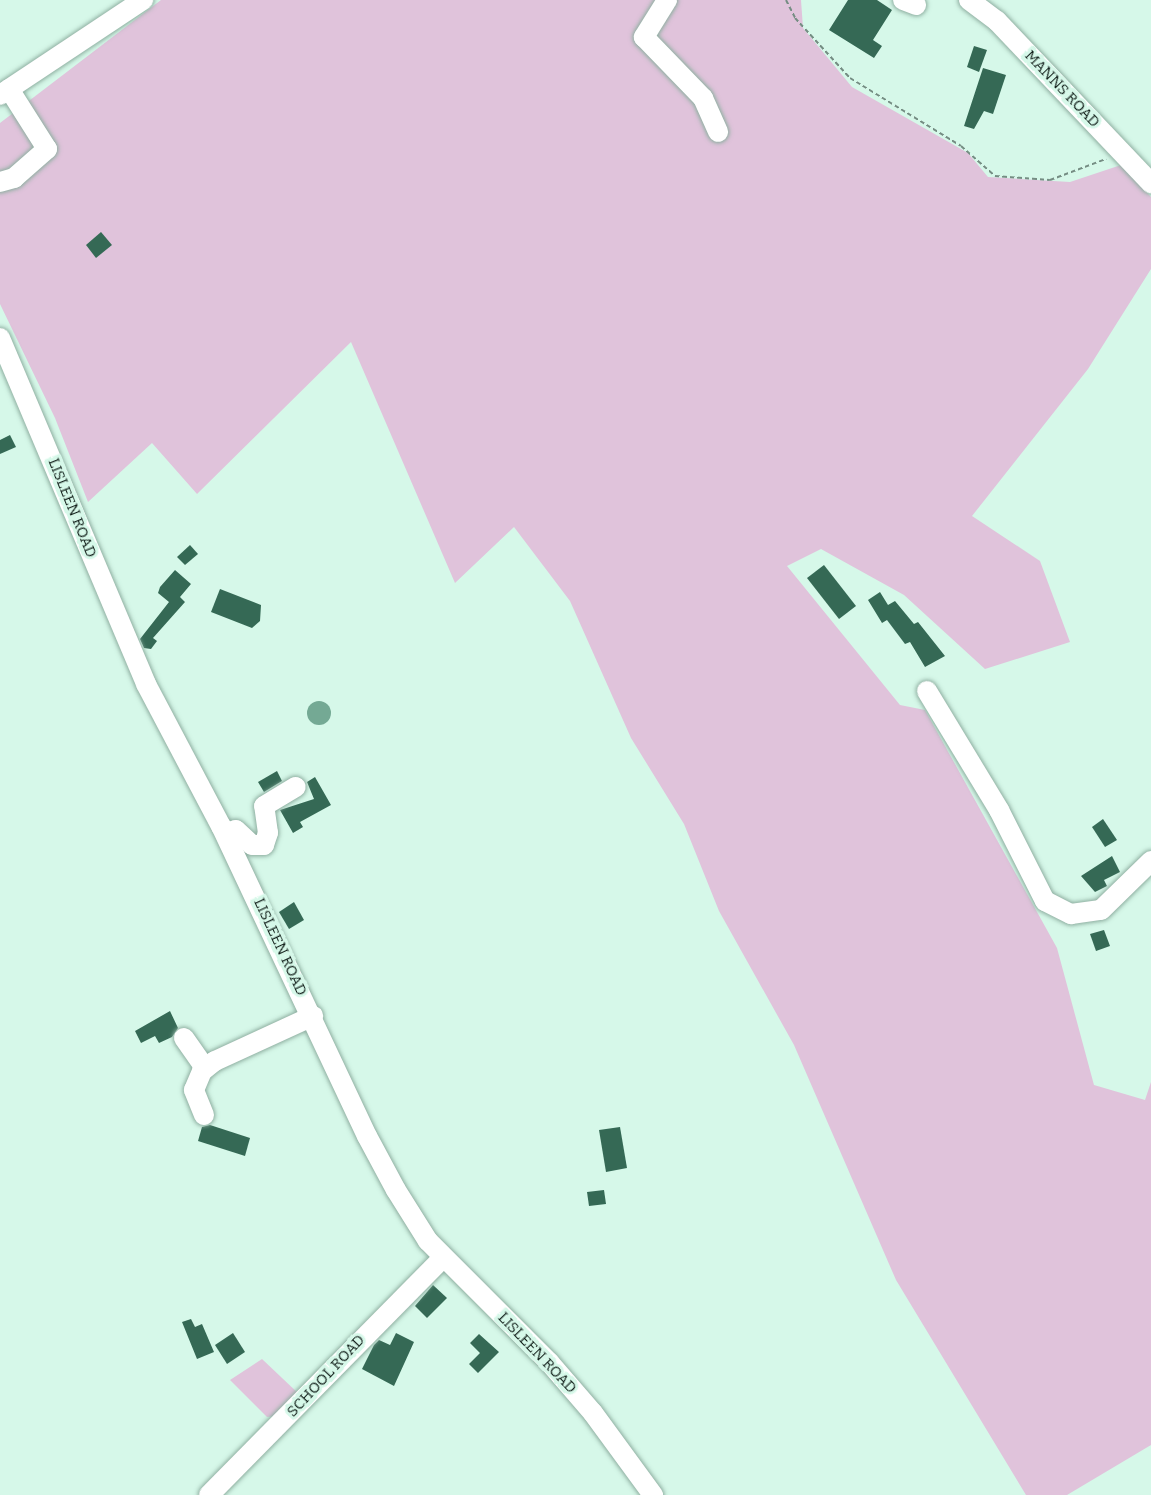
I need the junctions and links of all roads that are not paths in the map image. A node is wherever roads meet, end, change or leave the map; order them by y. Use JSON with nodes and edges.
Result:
{"nodes":[{"id":1,"x":143,"y":0,"type":"edge"},
{"id":2,"x":667,"y":0,"type":"edge"},
{"id":3,"x":969,"y":0,"type":"edge"},
{"id":4,"x":4,"y":92,"type":"edge"},
{"id":5,"x":718,"y":132,"type":"dead end"},
{"id":6,"x":0,"y":182,"type":"edge"},
{"id":7,"x":1151,"y":183,"type":"edge"},
{"id":8,"x":0,"y":338,"type":"edge"},
{"id":9,"x":927,"y":691,"type":"dead end"},
{"id":10,"x":296,"y":787,"type":"dead end"},
{"id":11,"x":225,"y":833,"type":"junction"},
{"id":12,"x":1151,"y":861,"type":"edge"},
{"id":13,"x":313,"y":1017,"type":"junction"},
{"id":14,"x":184,"y":1038,"type":"dead end"},
{"id":15,"x":205,"y":1068,"type":"junction"},
{"id":16,"x":204,"y":1115,"type":"dead end"},
{"id":17,"x":442,"y":1258,"type":"junction"},
{"id":18,"x":209,"y":1495,"type":"edge"},
{"id":19,"x":653,"y":1495,"type":"edge"}],
"edges":[{"from":1,"to":4,"type":"street"},
{"from":2,"to":5,"type":"street"},
{"from":3,"to":7,"type":"street","name":"MANNS ROAD"},
{"from":4,"to":6,"type":"street"},
{"from":8,"to":11,"type":"street","name":"LISLEEN ROAD"},
{"from":9,"to":12,"type":"street"},
{"from":10,"to":11,"type":"street"},
{"from":11,"to":13,"type":"street","name":"LISLEEN ROAD"},
{"from":13,"to":15,"type":"street"},
{"from":13,"to":17,"type":"street","name":"LISLEEN ROAD"},
{"from":14,"to":15,"type":"street"},
{"from":15,"to":16,"type":"street"},
{"from":17,"to":18,"type":"street","name":"SCHOOL ROAD"},
{"from":17,"to":19,"type":"street","name":"LISLEEN ROAD"}]}
